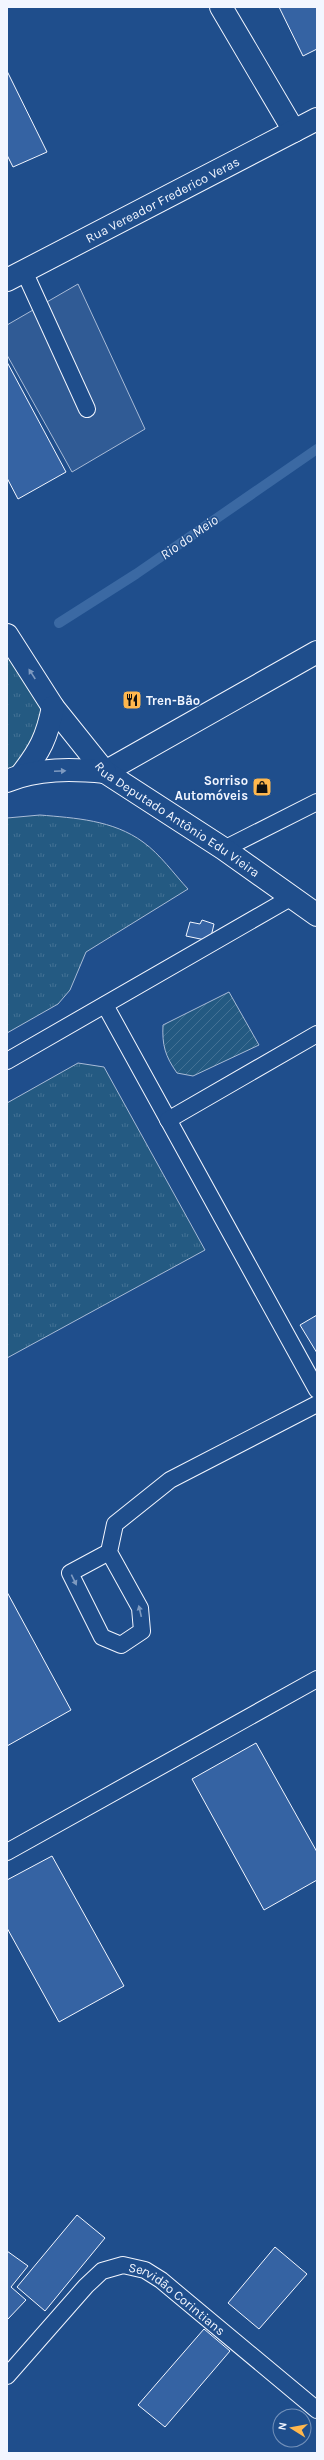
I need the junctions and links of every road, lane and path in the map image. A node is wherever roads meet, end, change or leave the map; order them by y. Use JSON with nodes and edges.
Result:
{"nodes":[{"id":1,"x":221,"y":7,"type":"edge"},
{"id":2,"x":317,"y":120,"type":"edge"},
{"id":3,"x":294,"y":131,"type":"junction"},
{"id":4,"x":15,"y":276,"type":"edge"},
{"id":5,"x":87,"y":409,"type":"dead end"},
{"id":6,"x":7,"y":635,"type":"edge"},
{"id":7,"x":317,"y":652,"type":"edge"},
{"id":8,"x":53,"y":707,"type":"junction"},
{"id":9,"x":105,"y":772,"type":"junction"},
{"id":10,"x":14,"y":778,"type":"edge"},
{"id":11,"x":317,"y":802,"type":"edge"},
{"id":12,"x":224,"y":849,"type":"junction"},
{"id":13,"x":292,"y":897,"type":"junction"},
{"id":14,"x":317,"y":916,"type":"edge"},
{"id":15,"x":105,"y":1005,"type":"junction"},
{"id":16,"x":317,"y":1034,"type":"edge"},
{"id":17,"x":7,"y":1061,"type":"edge"},
{"id":18,"x":168,"y":1120,"type":"junction"},
{"id":19,"x":317,"y":1390,"type":"edge"},
{"id":20,"x":317,"y":1404,"type":"edge"},
{"id":21,"x":110,"y":1552,"type":"junction"},
{"id":22,"x":317,"y":1679,"type":"edge"},
{"id":23,"x":7,"y":1852,"type":"edge"},
{"id":24,"x":7,"y":2376,"type":"edge"},
{"id":25,"x":317,"y":2410,"type":"edge"}],
"edges":[{"from":1,"to":3,"type":"street"},
{"from":2,"to":3,"type":"street","name":"Rua Vereador Frederico Veras"},
{"from":3,"to":4,"type":"street","name":"Rua Vereador Frederico Veras"},
{"from":4,"to":5,"type":"lane"},
{"from":8,"to":6,"type":"street","name":"Rua Deputado Antônio Edu Vieira","one_way":true},
{"from":7,"to":9,"type":"street"},
{"from":8,"to":9,"type":"street","name":"Rua Deputado Antônio Edu Vieira"},
{"from":8,"to":10,"type":"street"},
{"from":10,"to":9,"type":"street","one_way":true},
{"from":9,"to":12,"type":"street","name":"Rua Deputado Antônio Edu Vieira"},
{"from":11,"to":12,"type":"lane"},
{"from":12,"to":13,"type":"street","name":"Rua Deputado Antônio Edu Vieira"},
{"from":13,"to":14,"type":"street","name":"Rua Deputado Antônio Edu Vieira"},
{"from":13,"to":15,"type":"lane"},
{"from":15,"to":17,"type":"lane"},
{"from":15,"to":18,"type":"lane"},
{"from":16,"to":18,"type":"lane"},
{"from":18,"to":19,"type":"lane"},
{"from":20,"to":21,"type":"lane"},
{"from":21,"to":21,"type":"lane","one_way":true},
{"from":22,"to":23,"type":"lane"},
{"from":24,"to":25,"type":"lane","name":"Servidão Corintians"}]}
